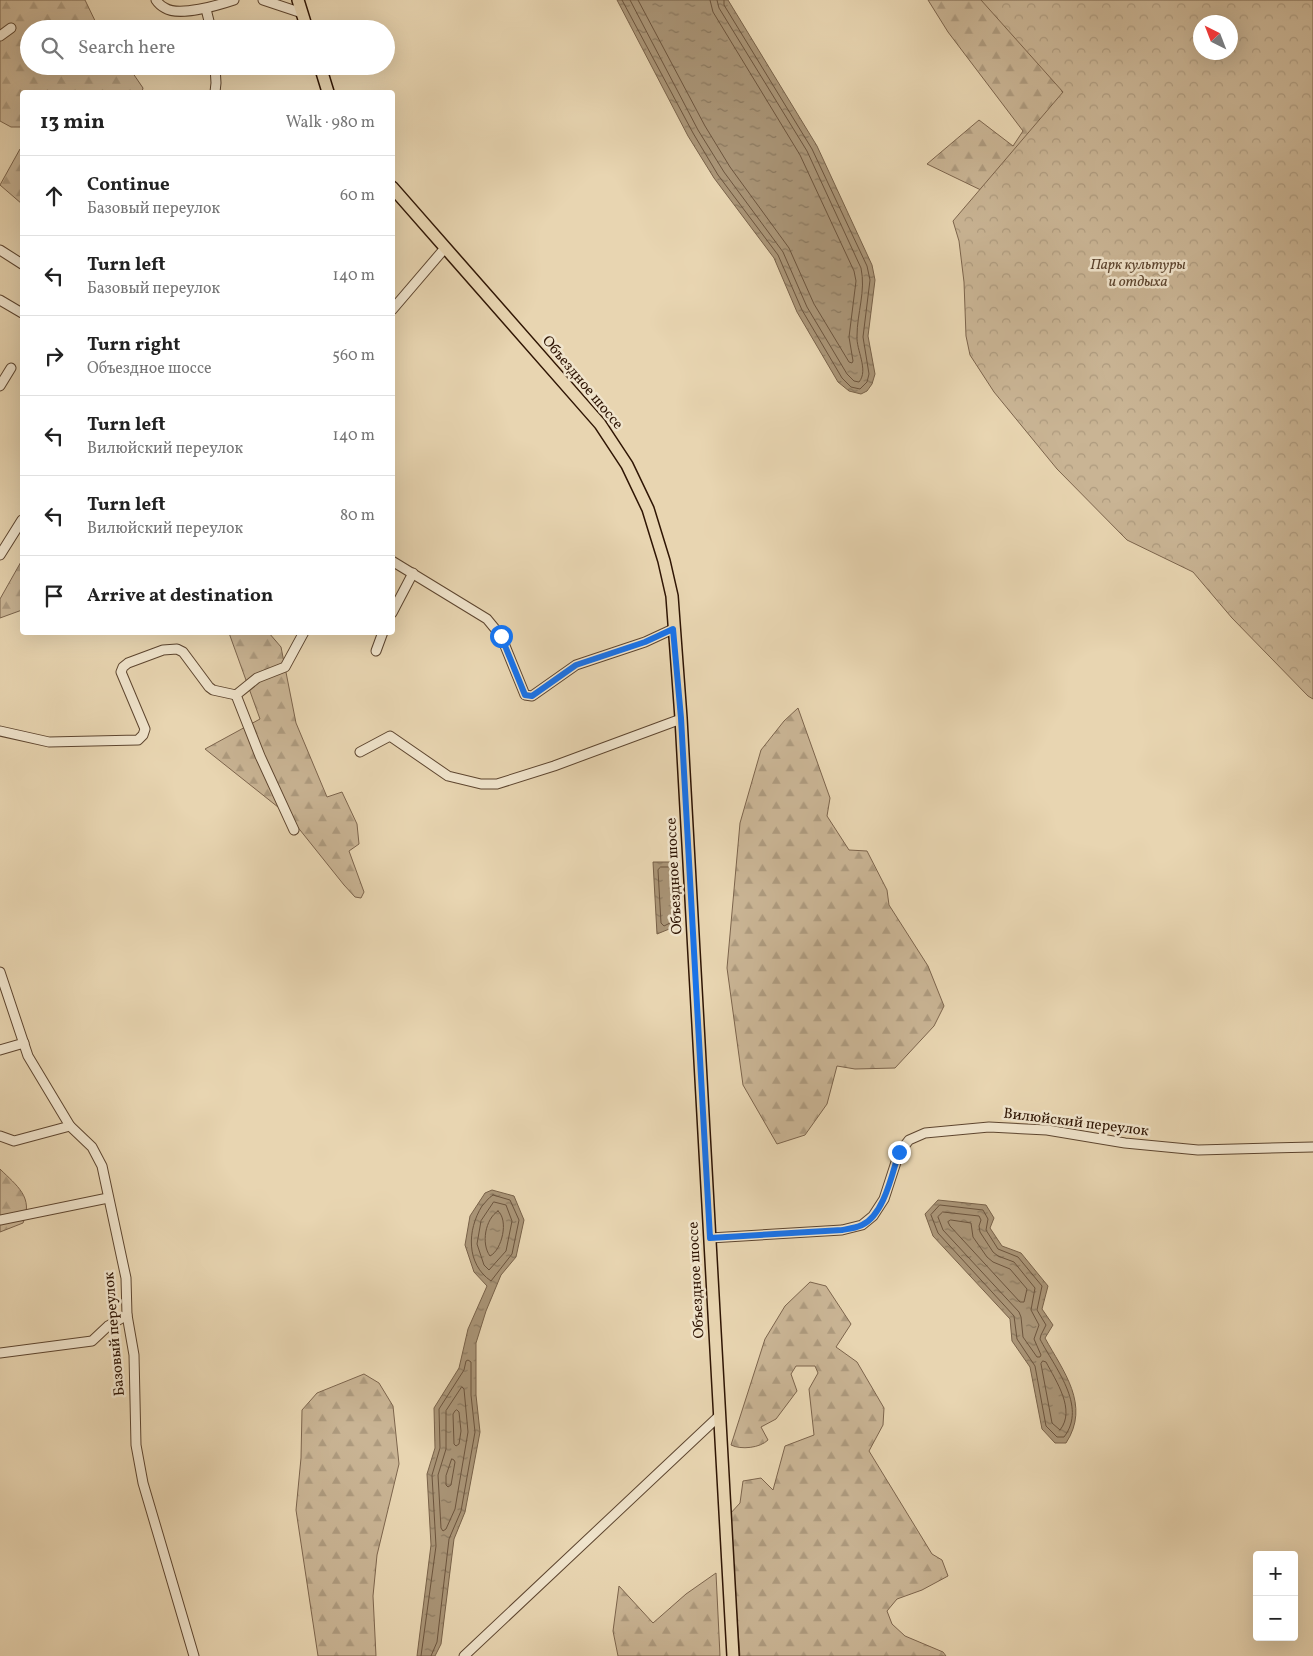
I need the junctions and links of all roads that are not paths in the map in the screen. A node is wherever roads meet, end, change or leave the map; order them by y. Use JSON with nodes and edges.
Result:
{"nodes":[{"id":1,"x":156,"y":0,"type":"edge"},
{"id":2,"x":234,"y":0,"type":"edge"},
{"id":3,"x":263,"y":0,"type":"edge"},
{"id":4,"x":298,"y":0,"type":"edge"},
{"id":5,"x":206,"y":9,"type":"junction"},
{"id":6,"x":302,"y":13,"type":"junction"},
{"id":7,"x":209,"y":20,"type":"edge"},
{"id":8,"x":304,"y":20,"type":"edge"},
{"id":9,"x":11,"y":28,"type":"dead end"},
{"id":10,"x":0,"y":36,"type":"edge"},
{"id":11,"x":215,"y":75,"type":"edge"},
{"id":12,"x":323,"y":75,"type":"edge"},
{"id":13,"x":215,"y":88,"type":"edge"},
{"id":14,"x":327,"y":90,"type":"edge"},
{"id":15,"x":395,"y":190,"type":"edge"},
{"id":16,"x":445,"y":248,"type":"junction"},
{"id":17,"x":0,"y":250,"type":"edge"},
{"id":18,"x":20,"y":263,"type":"edge"},
{"id":19,"x":0,"y":300,"type":"edge"},
{"id":20,"x":395,"y":306,"type":"edge"},
{"id":21,"x":20,"y":312,"type":"edge"},
{"id":22,"x":12,"y":368,"type":"dead end"},
{"id":23,"x":0,"y":386,"type":"edge"},
{"id":24,"x":20,"y":523,"type":"edge"},
{"id":25,"x":0,"y":555,"type":"edge"},
{"id":26,"x":395,"y":563,"type":"edge"},
{"id":27,"x":413,"y":573,"type":"junction"},
{"id":28,"x":395,"y":608,"type":"edge"},
{"id":29,"x":673,"y":629,"type":"junction"},
{"id":30,"x":303,"y":635,"type":"edge"},
{"id":31,"x":305,"y":635,"type":"edge"},
{"id":32,"x":382,"y":635,"type":"edge"},
{"id":33,"x":305,"y":644,"type":"dead end"},
{"id":34,"x":376,"y":651,"type":"dead end"},
{"id":35,"x":236,"y":695,"type":"junction"},
{"id":36,"x":681,"y":720,"type":"junction"},
{"id":37,"x":0,"y":731,"type":"edge"},
{"id":38,"x":360,"y":752,"type":"dead end"},
{"id":39,"x":294,"y":830,"type":"dead end"},
{"id":40,"x":0,"y":972,"type":"edge"},
{"id":41,"x":24,"y":1043,"type":"junction"},
{"id":42,"x":0,"y":1050,"type":"edge"},
{"id":43,"x":70,"y":1126,"type":"junction"},
{"id":44,"x":0,"y":1136,"type":"edge"},
{"id":45,"x":1313,"y":1146,"type":"edge"},
{"id":46,"x":108,"y":1198,"type":"junction"},
{"id":47,"x":0,"y":1220,"type":"edge"},
{"id":48,"x":710,"y":1238,"type":"junction"},
{"id":49,"x":128,"y":1315,"type":"junction"},
{"id":50,"x":0,"y":1353,"type":"edge"},
{"id":51,"x":718,"y":1417,"type":"junction"},
{"id":52,"x":194,"y":1656,"type":"edge"},
{"id":53,"x":464,"y":1656,"type":"edge"},
{"id":54,"x":732,"y":1656,"type":"edge"}],
"edges":[{"from":1,"to":5,"type":"street"},
{"from":2,"to":5,"type":"street"},
{"from":3,"to":6,"type":"street"},
{"from":4,"to":6,"type":"main road"},
{"from":5,"to":7,"type":"street"},
{"from":6,"to":8,"type":"main road"},
{"from":9,"to":10,"type":"street"},
{"from":11,"to":13,"type":"street"},
{"from":12,"to":14,"type":"main road"},
{"from":15,"to":16,"type":"main road","name":"Объездное шоссе"},
{"from":16,"to":20,"type":"street"},
{"from":16,"to":29,"type":"main road","name":"Объездное шоссе"},
{"from":17,"to":18,"type":"street"},
{"from":19,"to":21,"type":"street"},
{"from":22,"to":23,"type":"street"},
{"from":24,"to":25,"type":"street"},
{"from":26,"to":27,"type":"street"},
{"from":27,"to":28,"type":"street"},
{"from":27,"to":29,"type":"street"},
{"from":29,"to":36,"type":"main road","name":"Объездное шоссе"},
{"from":30,"to":35,"type":"street"},
{"from":31,"to":33,"type":"street"},
{"from":32,"to":34,"type":"street"},
{"from":35,"to":37,"type":"street"},
{"from":35,"to":39,"type":"street"},
{"from":36,"to":38,"type":"street"},
{"from":36,"to":48,"type":"main road","name":"Объездное шоссе"},
{"from":40,"to":41,"type":"street","name":"Базовый переулок"},
{"from":41,"to":42,"type":"street"},
{"from":41,"to":43,"type":"street","name":"Базовый переулок"},
{"from":43,"to":44,"type":"street"},
{"from":43,"to":46,"type":"street","name":"Базовый переулок"},
{"from":45,"to":48,"type":"street","name":"Вилюйский переулок"},
{"from":46,"to":47,"type":"street"},
{"from":46,"to":49,"type":"street","name":"Базовый переулок"},
{"from":48,"to":51,"type":"main road","name":"Объездное шоссе"},
{"from":49,"to":50,"type":"street"},
{"from":49,"to":52,"type":"street","name":"Базовый переулок"},
{"from":51,"to":53,"type":"street"},
{"from":51,"to":54,"type":"main road","name":"Объездное шоссе"}]}
